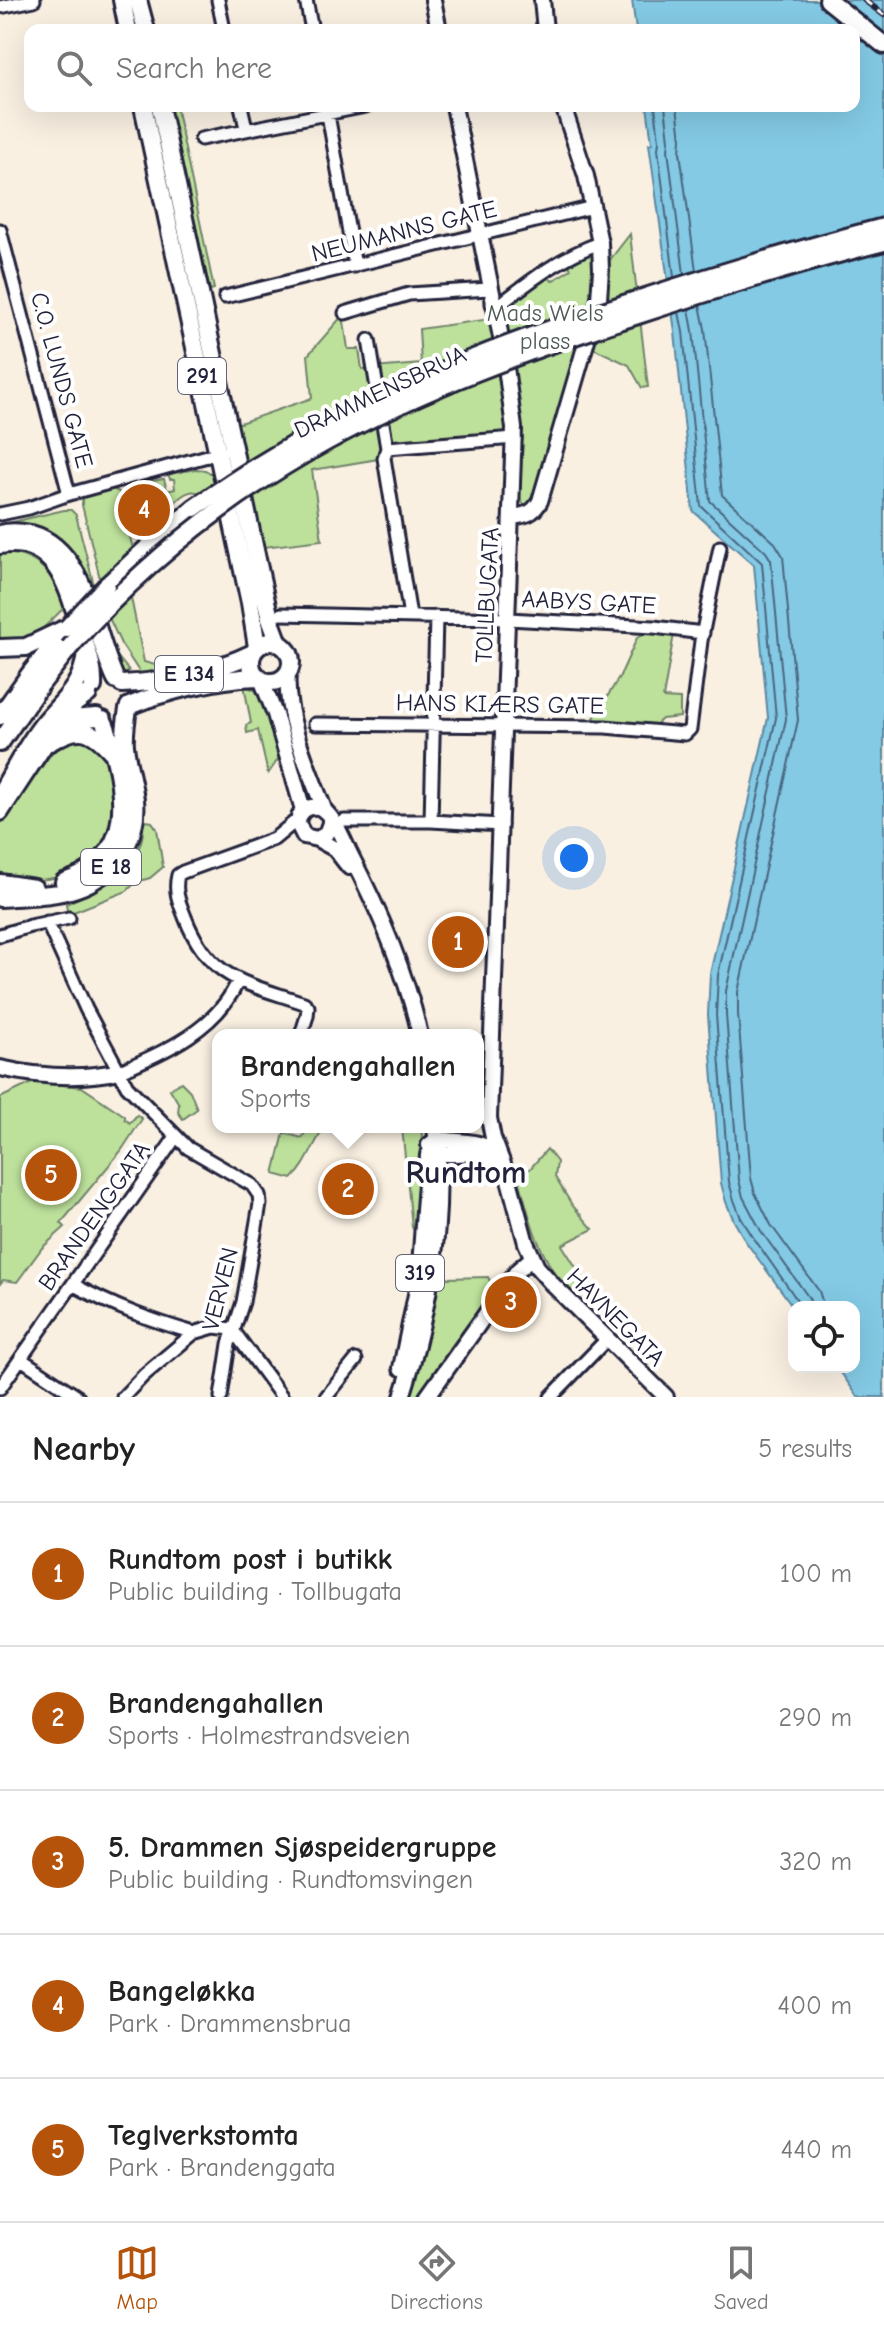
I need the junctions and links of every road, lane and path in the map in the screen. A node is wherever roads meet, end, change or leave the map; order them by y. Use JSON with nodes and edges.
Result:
{"nodes":[{"id":1,"x":34,"y":0,"type":"edge"},
{"id":2,"x":122,"y":0,"type":"edge"},
{"id":3,"x":138,"y":0,"type":"edge"},
{"id":4,"x":145,"y":0,"type":"edge"},
{"id":5,"x":218,"y":0,"type":"edge"},
{"id":6,"x":306,"y":0,"type":"edge"},
{"id":7,"x":433,"y":0,"type":"edge"},
{"id":8,"x":542,"y":0,"type":"edge"},
{"id":9,"x":828,"y":0,"type":"edge"},
{"id":10,"x":3,"y":4,"type":"edge"},
{"id":11,"x":127,"y":24,"type":"edge"},
{"id":12,"x":144,"y":24,"type":"edge"},
{"id":13,"x":145,"y":24,"type":"edge"},
{"id":14,"x":223,"y":24,"type":"edge"},
{"id":15,"x":311,"y":24,"type":"edge"},
{"id":16,"x":438,"y":24,"type":"edge"},
{"id":17,"x":544,"y":24,"type":"edge"},
{"id":18,"x":858,"y":24,"type":"edge"},
{"id":19,"x":860,"y":26,"type":"edge"},
{"id":20,"x":884,"y":45,"type":"edge"},
{"id":21,"x":144,"y":112,"type":"edge"},
{"id":22,"x":161,"y":112,"type":"edge"},
{"id":23,"x":242,"y":112,"type":"edge"},
{"id":24,"x":318,"y":112,"type":"edge"},
{"id":25,"x":327,"y":112,"type":"edge"},
{"id":26,"x":455,"y":112,"type":"edge"},
{"id":27,"x":565,"y":112,"type":"edge"},
{"id":28,"x":246,"y":128,"type":"junction"},
{"id":29,"x":201,"y":139,"type":"dead end"},
{"id":30,"x":593,"y":207,"type":"junction"},
{"id":31,"x":884,"y":227,"type":"edge"},
{"id":32,"x":0,"y":230,"type":"edge"},
{"id":33,"x":479,"y":236,"type":"junction"},
{"id":34,"x":884,"y":242,"type":"edge"},
{"id":35,"x":600,"y":243,"type":"junction"},
{"id":36,"x":355,"y":266,"type":"junction"},
{"id":37,"x":225,"y":297,"type":"dead end"},
{"id":38,"x":491,"y":297,"type":"junction"},
{"id":39,"x":345,"y":313,"type":"dead end"},
{"id":40,"x":369,"y":340,"type":"dead end"},
{"id":41,"x":515,"y":438,"type":"junction"},
{"id":42,"x":387,"y":448,"type":"junction"},
{"id":43,"x":226,"y":452,"type":"junction"},
{"id":44,"x":192,"y":462,"type":"junction"},
{"id":45,"x":222,"y":473,"type":"junction"},
{"id":46,"x":69,"y":494,"type":"junction"},
{"id":47,"x":0,"y":514,"type":"edge"},
{"id":48,"x":512,"y":517,"type":"junction"},
{"id":49,"x":0,"y":534,"type":"edge"},
{"id":50,"x":0,"y":545,"type":"edge"},
{"id":51,"x":720,"y":547,"type":"dead end"},
{"id":52,"x":281,"y":614,"type":"dead end"},
{"id":53,"x":410,"y":616,"type":"junction"},
{"id":54,"x":436,"y":617,"type":"junction"},
{"id":55,"x":508,"y":619,"type":"junction"},
{"id":56,"x":62,"y":632,"type":"junction"},
{"id":57,"x":703,"y":633,"type":"junction"},
{"id":58,"x":279,"y":643,"type":"junction"},
{"id":59,"x":0,"y":648,"type":"edge"},
{"id":60,"x":87,"y":648,"type":"junction"},
{"id":61,"x":255,"y":650,"type":"junction"},
{"id":62,"x":288,"y":673,"type":"junction"},
{"id":63,"x":260,"y":678,"type":"junction"},
{"id":64,"x":119,"y":682,"type":"junction"},
{"id":65,"x":91,"y":690,"type":"junction"},
{"id":66,"x":128,"y":708,"type":"junction"},
{"id":67,"x":56,"y":711,"type":"junction"},
{"id":68,"x":0,"y":716,"type":"edge"},
{"id":69,"x":100,"y":719,"type":"junction"},
{"id":70,"x":315,"y":724,"type":"dead end"},
{"id":71,"x":433,"y":725,"type":"junction"},
{"id":72,"x":504,"y":725,"type":"junction"},
{"id":73,"x":0,"y":743,"type":"edge"},
{"id":74,"x":44,"y":746,"type":"junction"},
{"id":75,"x":113,"y":753,"type":"junction"},
{"id":76,"x":0,"y":794,"type":"edge"},
{"id":77,"x":0,"y":812,"type":"edge"},
{"id":78,"x":301,"y":814,"type":"junction"},
{"id":79,"x":333,"y":817,"type":"junction"},
{"id":80,"x":431,"y":821,"type":"junction"},
{"id":81,"x":501,"y":825,"type":"junction"},
{"id":82,"x":274,"y":839,"type":"junction"},
{"id":83,"x":313,"y":839,"type":"junction"},
{"id":84,"x":0,"y":883,"type":"edge"},
{"id":85,"x":0,"y":898,"type":"edge"},
{"id":86,"x":69,"y":918,"type":"dead end"},
{"id":87,"x":47,"y":922,"type":"junction"},
{"id":88,"x":0,"y":935,"type":"edge"},
{"id":89,"x":238,"y":981,"type":"junction"},
{"id":90,"x":303,"y":1029,"type":"edge"},
{"id":91,"x":411,"y":1029,"type":"edge"},
{"id":92,"x":418,"y":1029,"type":"edge"},
{"id":93,"x":0,"y":1068,"type":"edge"},
{"id":94,"x":120,"y":1071,"type":"junction"},
{"id":95,"x":175,"y":1138,"type":"junction"},
{"id":96,"x":433,"y":1139,"type":"edge"},
{"id":97,"x":487,"y":1147,"type":"junction"},
{"id":98,"x":535,"y":1262,"type":"junction"},
{"id":99,"x":74,"y":1285,"type":"junction"},
{"id":100,"x":232,"y":1329,"type":"junction"},
{"id":101,"x":194,"y":1333,"type":"junction"},
{"id":102,"x":607,"y":1339,"type":"junction"},
{"id":103,"x":21,"y":1359,"type":"junction"},
{"id":104,"x":356,"y":1360,"type":"dead end"},
{"id":105,"x":0,"y":1388,"type":"edge"},
{"id":106,"x":404,"y":1392,"type":"edge"},
{"id":107,"x":78,"y":1397,"type":"edge"},
{"id":108,"x":123,"y":1397,"type":"edge"},
{"id":109,"x":221,"y":1397,"type":"edge"},
{"id":110,"x":282,"y":1397,"type":"edge"},
{"id":111,"x":326,"y":1397,"type":"edge"},
{"id":112,"x":394,"y":1397,"type":"edge"},
{"id":113,"x":427,"y":1397,"type":"edge"},
{"id":114,"x":551,"y":1397,"type":"edge"},
{"id":115,"x":666,"y":1397,"type":"edge"}],
"edges":[{"from":1,"to":10,"type":"street"},
{"from":2,"to":11,"type":"highway"},
{"from":3,"to":12,"type":"highway"},
{"from":4,"to":13,"type":"highway"},
{"from":5,"to":14,"type":"street"},
{"from":6,"to":15,"type":"street"},
{"from":7,"to":16,"type":"main road"},
{"from":8,"to":17,"type":"main road"},
{"from":9,"to":18,"type":"highway"},
{"from":19,"to":20,"type":"highway"},
{"from":21,"to":43,"type":"highway","number":"291"},
{"from":22,"to":43,"type":"highway","number":"291"},
{"from":23,"to":28,"type":"street"},
{"from":24,"to":28,"type":"street"},
{"from":25,"to":36,"type":"street"},
{"from":26,"to":33,"type":"main road"},
{"from":27,"to":30,"type":"main road","name":"TOLLBUGATA"},
{"from":28,"to":29,"type":"street"},
{"from":30,"to":33,"type":"street","name":"NEUMANNS GATE"},
{"from":30,"to":35,"type":"main road","name":"TOLLBUGATA"},
{"from":31,"to":56,"type":"highway","name":"DRAMMENSBRUA","bridge":true},
{"from":32,"to":46,"type":"street","name":"C.O. LUNDS GATE"},
{"from":33,"to":36,"type":"street","name":"NEUMANNS GATE"},
{"from":33,"to":38,"type":"main road"},
{"from":34,"to":73,"type":"highway","name":"DRAMMENSBRUA","bridge":true},
{"from":35,"to":38,"type":"street"},
{"from":35,"to":48,"type":"main road","name":"TOLLBUGATA"},
{"from":36,"to":37,"type":"street","name":"NEUMANNS GATE"},
{"from":38,"to":39,"type":"street"},
{"from":38,"to":41,"type":"main road"},
{"from":40,"to":42,"type":"street"},
{"from":41,"to":42,"type":"street"},
{"from":41,"to":48,"type":"main road"},
{"from":42,"to":53,"type":"street"},
{"from":43,"to":44,"type":"street"},
{"from":43,"to":45,"type":"highway","number":"291"},
{"from":43,"to":58,"type":"highway","number":"291"},
{"from":44,"to":45,"type":"street"},
{"from":44,"to":46,"type":"street"},
{"from":45,"to":61,"type":"highway","number":"291"},
{"from":46,"to":47,"type":"street"},
{"from":48,"to":55,"type":"main road","name":"TOLLBUGATA"},
{"from":49,"to":64,"type":"highway"},
{"from":50,"to":60,"type":"highway"},
{"from":51,"to":57,"type":"street"},
{"from":52,"to":53,"type":"street","name":"AABYS GATE"},
{"from":53,"to":54,"type":"street","name":"AABYS GATE"},
{"from":54,"to":55,"type":"street","name":"AABYS GATE"},
{"from":54,"to":71,"type":"street"},
{"from":55,"to":57,"type":"street","name":"AABYS GATE"},
{"from":55,"to":72,"type":"main road","name":"TOLLBUGATA"},
{"from":56,"to":59,"type":"highway"},
{"from":56,"to":68,"type":"highway","name":"DRAMMENSBRUA"},
{"from":57,"to":72,"type":"street","name":"HANS KIÆRS GATE"},
{"from":58,"to":61,"type":"highway"},
{"from":58,"to":62,"type":"highway","number":"291"},
{"from":60,"to":65,"type":"highway"},
{"from":60,"to":67,"type":"highway"},
{"from":61,"to":63,"type":"highway","number":"291"},
{"from":61,"to":64,"type":"highway","number":"E 134"},
{"from":62,"to":63,"type":"highway"},
{"from":62,"to":79,"type":"main road"},
{"from":63,"to":66,"type":"highway","number":"E 134"},
{"from":63,"to":78,"type":"main road"},
{"from":64,"to":65,"type":"highway","number":"E 134"},
{"from":64,"to":66,"type":"highway","number":"E 134"},
{"from":65,"to":67,"type":"highway","number":"E 134"},
{"from":65,"to":69,"type":"highway"},
{"from":66,"to":69,"type":"highway","number":"E 134"},
{"from":66,"to":85,"type":"highway","number":"E 18"},
{"from":67,"to":76,"type":"highway","number":"E 134"},
{"from":69,"to":74,"type":"highway","number":"E 134"},
{"from":69,"to":75,"type":"highway","number":"E 18"},
{"from":70,"to":71,"type":"street","name":"HANS KIÆRS GATE"},
{"from":71,"to":72,"type":"street","name":"HANS KIÆRS GATE"},
{"from":71,"to":80,"type":"street"},
{"from":72,"to":81,"type":"main road","name":"TOLLBUGATA"},
{"from":74,"to":75,"type":"highway"},
{"from":74,"to":77,"type":"highway","number":"E 134"},
{"from":75,"to":84,"type":"highway","number":"E 18"},
{"from":78,"to":79,"type":"main road"},
{"from":78,"to":82,"type":"street"},
{"from":78,"to":83,"type":"main road"},
{"from":79,"to":80,"type":"street"},
{"from":79,"to":83,"type":"main road"},
{"from":79,"to":92,"type":"main road"},
{"from":80,"to":81,"type":"street"},
{"from":81,"to":97,"type":"main road","name":"TOLLBUGATA"},
{"from":82,"to":83,"type":"street"},
{"from":82,"to":89,"type":"street"},
{"from":83,"to":91,"type":"main road"},
{"from":86,"to":87,"type":"street"},
{"from":87,"to":88,"type":"street"},
{"from":87,"to":94,"type":"street"},
{"from":89,"to":90,"type":"street"},
{"from":89,"to":94,"type":"street"},
{"from":93,"to":94,"type":"main road"},
{"from":94,"to":95,"type":"street"},
{"from":95,"to":99,"type":"street","name":"BRANDENGGATA"},
{"from":95,"to":100,"type":"street","name":"VERVEN"},
{"from":96,"to":97,"type":"main road"},
{"from":96,"to":106,"type":"main road","number":"319"},
{"from":96,"to":112,"type":"main road","number":"319"},
{"from":97,"to":98,"type":"main road"},
{"from":98,"to":102,"type":"main road","name":"HAVNEGATA"},
{"from":98,"to":113,"type":"main road"},
{"from":99,"to":101,"type":"street"},
{"from":99,"to":103,"type":"street","name":"BRANDENGGATA"},
{"from":100,"to":101,"type":"street"},
{"from":100,"to":109,"type":"street","name":"VERVEN"},
{"from":100,"to":110,"type":"street"},
{"from":101,"to":108,"type":"street"},
{"from":102,"to":114,"type":"street"},
{"from":102,"to":115,"type":"main road","name":"HAVNEGATA"},
{"from":103,"to":105,"type":"street","name":"BRANDENGGATA"},
{"from":103,"to":107,"type":"street"},
{"from":104,"to":111,"type":"street"}]}
